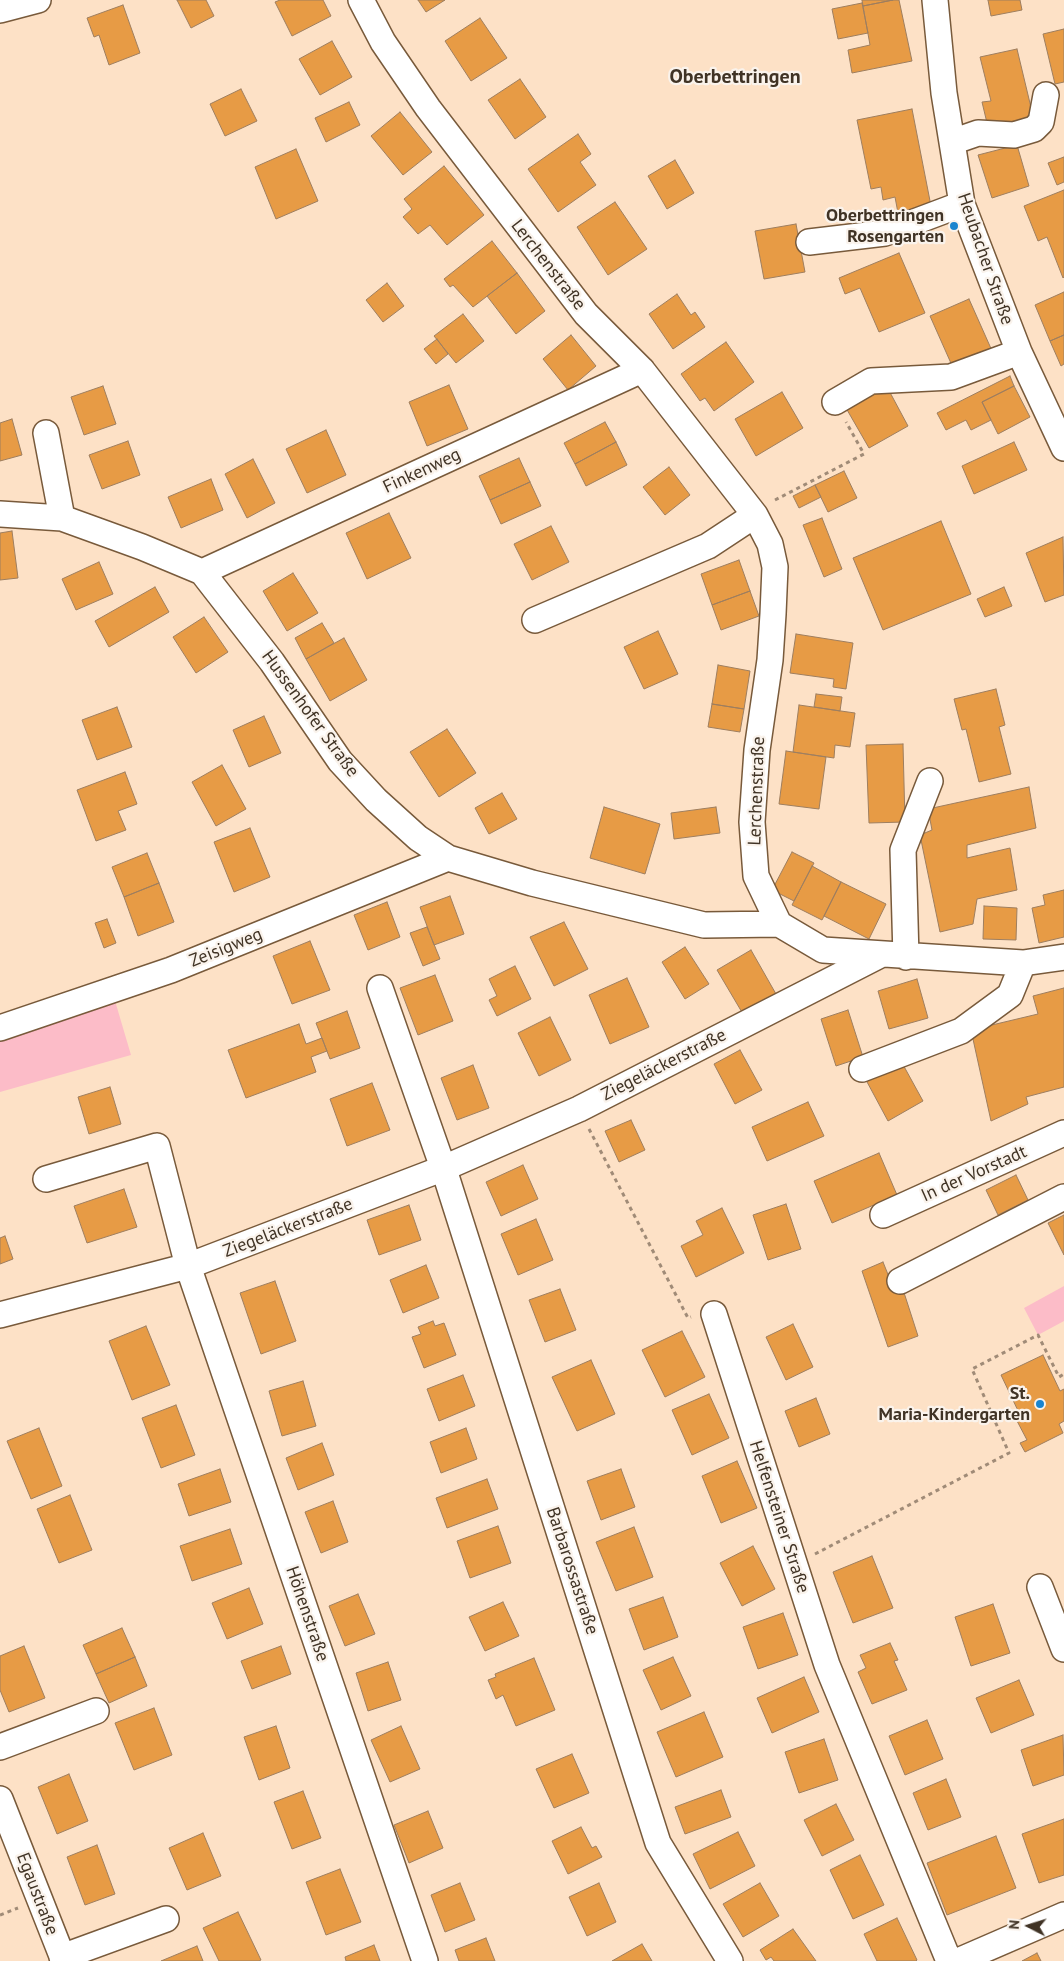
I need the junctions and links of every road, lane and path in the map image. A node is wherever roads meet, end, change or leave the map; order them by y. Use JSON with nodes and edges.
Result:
{"nodes":[{"id":1,"x":38,"y":0,"type":"edge"},
{"id":2,"x":361,"y":0,"type":"edge"},
{"id":3,"x":935,"y":0,"type":"edge"},
{"id":4,"x":0,"y":10,"type":"edge"},
{"id":5,"x":1046,"y":96,"type":"dead end"},
{"id":6,"x":952,"y":142,"type":"junction"},
{"id":7,"x":962,"y":204,"type":"junction"},
{"id":8,"x":810,"y":242,"type":"dead end"},
{"id":9,"x":1019,"y":352,"type":"junction"},
{"id":10,"x":642,"y":370,"type":"junction"},
{"id":11,"x":835,"y":402,"type":"joint"},
{"id":12,"x":46,"y":433,"type":"dead end"},
{"id":13,"x":1064,"y":448,"type":"edge"},
{"id":14,"x":753,"y":513,"type":"junction"},
{"id":15,"x":0,"y":514,"type":"edge"},
{"id":16,"x":62,"y":518,"type":"junction"},
{"id":17,"x":202,"y":572,"type":"junction"},
{"id":18,"x":535,"y":620,"type":"dead end"},
{"id":19,"x":930,"y":781,"type":"dead end"},
{"id":20,"x":448,"y":858,"type":"junction"},
{"id":21,"x":779,"y":924,"type":"junction"},
{"id":22,"x":880,"y":955,"type":"junction"},
{"id":23,"x":1064,"y":956,"type":"edge"},
{"id":24,"x":906,"y":957,"type":"junction"},
{"id":25,"x":1023,"y":963,"type":"junction"},
{"id":26,"x":380,"y":988,"type":"dead end"},
{"id":27,"x":0,"y":1028,"type":"edge"},
{"id":28,"x":862,"y":1069,"type":"dead end"},
{"id":29,"x":579,"y":1109,"type":"junction"},
{"id":30,"x":1064,"y":1133,"type":"edge"},
{"id":31,"x":444,"y":1168,"type":"junction"},
{"id":32,"x":46,"y":1180,"type":"dead end"},
{"id":33,"x":1059,"y":1200,"type":"edge"},
{"id":34,"x":883,"y":1215,"type":"dead end"},
{"id":35,"x":188,"y":1266,"type":"junction"},
{"id":36,"x":900,"y":1281,"type":"dead end"},
{"id":37,"x":714,"y":1314,"type":"joint"},
{"id":38,"x":0,"y":1315,"type":"edge"},
{"id":39,"x":1064,"y":1374,"type":"edge"},
{"id":40,"x":794,"y":1564,"type":"junction"},
{"id":41,"x":1040,"y":1587,"type":"dead end"},
{"id":42,"x":1064,"y":1649,"type":"edge"},
{"id":43,"x":96,"y":1711,"type":"dead end"},
{"id":44,"x":0,"y":1747,"type":"edge"},
{"id":45,"x":0,"y":1799,"type":"edge"},
{"id":46,"x":1064,"y":1915,"type":"edge"},
{"id":47,"x":166,"y":1919,"type":"dead end"},
{"id":48,"x":63,"y":1959,"type":"edge"},
{"id":49,"x":425,"y":1961,"type":"edge"},
{"id":50,"x":730,"y":1961,"type":"edge"},
{"id":51,"x":949,"y":1961,"type":"edge"},
{"id":52,"x":958,"y":1961,"type":"edge"}],
"edges":[{"from":1,"to":4,"type":"street"},
{"from":2,"to":10,"type":"street","name":"Lerchenstraße"},
{"from":3,"to":6,"type":"street","name":"Heubacher Straße"},
{"from":5,"to":6,"type":"street"},
{"from":6,"to":7,"type":"street","name":"Heubacher Straße"},
{"from":7,"to":8,"type":"street"},
{"from":7,"to":9,"type":"street","name":"Heubacher Straße"},
{"from":9,"to":11,"type":"street"},
{"from":9,"to":13,"type":"street","name":"Heubacher Straße"},
{"from":10,"to":14,"type":"street","name":"Lerchenstraße"},
{"from":10,"to":17,"type":"street","name":"Finkenweg"},
{"from":11,"to":14,"type":"path"},
{"from":12,"to":16,"type":"street"},
{"from":14,"to":18,"type":"street"},
{"from":14,"to":21,"type":"street","name":"Lerchenstraße"},
{"from":15,"to":16,"type":"street","name":"Hussenhofer Straße"},
{"from":16,"to":17,"type":"street","name":"Hussenhofer Straße"},
{"from":17,"to":20,"type":"street","name":"Hussenhofer Straße"},
{"from":19,"to":24,"type":"street"},
{"from":20,"to":21,"type":"street","name":"Hussenhofer Straße"},
{"from":20,"to":27,"type":"street","name":"Zeisigweg"},
{"from":21,"to":22,"type":"street"},
{"from":22,"to":24,"type":"street"},
{"from":22,"to":29,"type":"street","name":"Ziegeläckerstraße"},
{"from":23,"to":25,"type":"street"},
{"from":24,"to":25,"type":"street"},
{"from":25,"to":28,"type":"street"},
{"from":26,"to":31,"type":"street"},
{"from":29,"to":31,"type":"street","name":"Ziegeläckerstraße"},
{"from":29,"to":37,"type":"path"},
{"from":30,"to":34,"type":"street","name":"In der Vorstadt"},
{"from":31,"to":35,"type":"street","name":"Ziegeläckerstraße"},
{"from":31,"to":50,"type":"street","name":"Barbarossastraße"},
{"from":32,"to":35,"type":"street"},
{"from":33,"to":36,"type":"street"},
{"from":35,"to":38,"type":"street","name":"Ziegeläckerstraße"},
{"from":35,"to":49,"type":"street","name":"Höhenstraße"},
{"from":37,"to":40,"type":"street","name":"Helfensteiner Straße"},
{"from":39,"to":40,"type":"path"},
{"from":40,"to":51,"type":"street","name":"Helfensteiner Straße"},
{"from":41,"to":42,"type":"street"},
{"from":43,"to":44,"type":"street"},
{"from":45,"to":48,"type":"street","name":"Egaustraße"},
{"from":46,"to":52,"type":"street"},
{"from":47,"to":48,"type":"street"}]}
